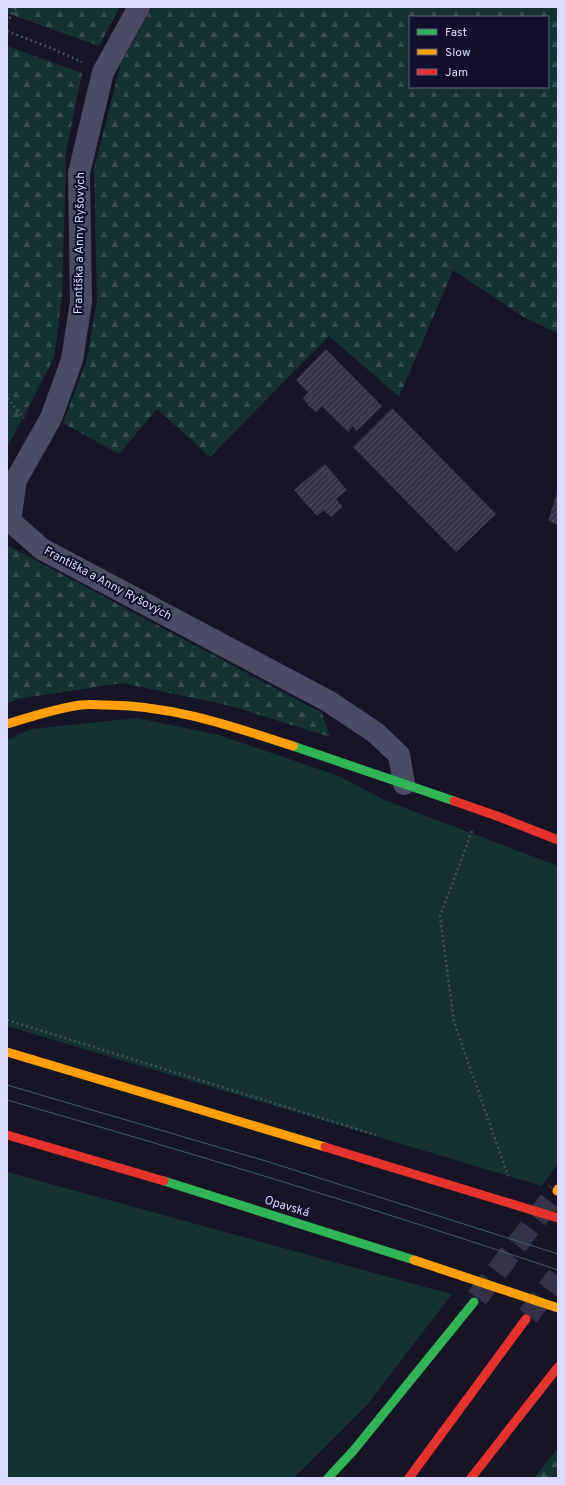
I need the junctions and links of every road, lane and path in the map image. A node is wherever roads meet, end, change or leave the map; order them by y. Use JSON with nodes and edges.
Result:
{"nodes":[{"id":1,"x":16,"y":7,"type":"edge"},
{"id":2,"x":138,"y":7,"type":"edge"},
{"id":3,"x":7,"y":23,"type":"edge"},
{"id":4,"x":7,"y":30,"type":"edge"},
{"id":5,"x":103,"y":72,"type":"junction"},
{"id":6,"x":7,"y":393,"type":"edge"},
{"id":7,"x":40,"y":438,"type":"junction"},
{"id":8,"x":7,"y":724,"type":"edge"},
{"id":9,"x":404,"y":784,"type":"junction"},
{"id":10,"x":480,"y":810,"type":"junction"},
{"id":11,"x":558,"y":840,"type":"edge"},
{"id":12,"x":7,"y":1020,"type":"edge"},
{"id":13,"x":7,"y":1052,"type":"edge"},
{"id":14,"x":7,"y":1135,"type":"edge"},
{"id":15,"x":379,"y":1136,"type":"dead end"},
{"id":16,"x":501,"y":1174,"type":"dead end"},
{"id":17,"x":558,"y":1218,"type":"edge"},
{"id":18,"x":474,"y":1302,"type":"tunnel mouth"},
{"id":19,"x":558,"y":1308,"type":"edge"},
{"id":20,"x":526,"y":1319,"type":"tunnel mouth"},
{"id":21,"x":558,"y":1367,"type":"edge"},
{"id":22,"x":328,"y":1478,"type":"edge"},
{"id":23,"x":409,"y":1478,"type":"edge"},
{"id":24,"x":471,"y":1478,"type":"edge"}],
"edges":[{"from":1,"to":3,"type":"path"},
{"from":2,"to":5,"type":"street","name":"Františka a Anny Ryšových"},
{"from":4,"to":5,"type":"path"},
{"from":5,"to":7,"type":"street","name":"Františka a Anny Ryšových"},
{"from":6,"to":7,"type":"path"},
{"from":7,"to":9,"type":"street","name":"Františka a Anny Ryšových"},
{"from":8,"to":9,"type":"main road"},
{"from":9,"to":10,"type":"main road"},
{"from":10,"to":11,"type":"main road"},
{"from":10,"to":16,"type":"path"},
{"from":12,"to":15,"type":"path"},
{"from":13,"to":17,"type":"main road"},
{"from":14,"to":19,"type":"main road","name":"Opavská"},
{"from":18,"to":22,"type":"main road"},
{"from":20,"to":23,"type":"main road"},
{"from":21,"to":24,"type":"main road"}]}
